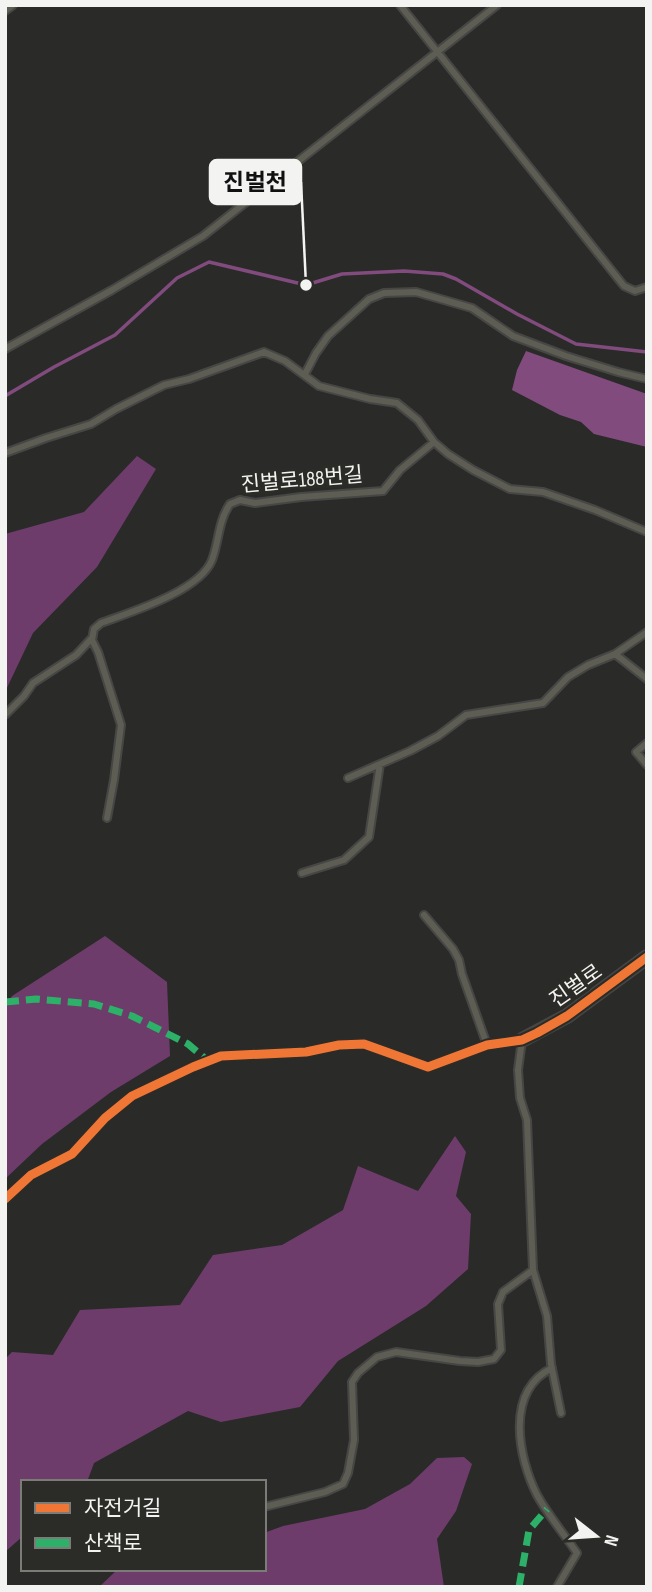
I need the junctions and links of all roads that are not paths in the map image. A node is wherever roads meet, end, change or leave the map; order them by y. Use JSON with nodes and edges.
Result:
{"nodes":[{"id":1,"x":13,"y":5,"type":"edge"},
{"id":2,"x":400,"y":5,"type":"edge"},
{"id":3,"x":496,"y":5,"type":"edge"},
{"id":4,"x":5,"y":11,"type":"edge"},
{"id":5,"x":437,"y":53,"type":"junction"},
{"id":6,"x":647,"y":287,"type":"edge"},
{"id":7,"x":5,"y":349,"type":"edge"},
{"id":8,"x":305,"y":374,"type":"junction"},
{"id":9,"x":647,"y":379,"type":"edge"},
{"id":10,"x":434,"y":442,"type":"junction"},
{"id":11,"x":5,"y":453,"type":"edge"},
{"id":12,"x":647,"y":532,"type":"edge"},
{"id":13,"x":647,"y":632,"type":"edge"},
{"id":14,"x":92,"y":638,"type":"junction"},
{"id":15,"x":615,"y":654,"type":"junction"},
{"id":16,"x":647,"y":679,"type":"edge"},
{"id":17,"x":5,"y":715,"type":"edge"},
{"id":18,"x":647,"y":743,"type":"edge"},
{"id":19,"x":380,"y":764,"type":"junction"},
{"id":20,"x":647,"y":765,"type":"edge"},
{"id":21,"x":348,"y":778,"type":"dead end"},
{"id":22,"x":107,"y":818,"type":"dead end"},
{"id":23,"x":302,"y":873,"type":"dead end"},
{"id":24,"x":424,"y":915,"type":"dead end"},
{"id":25,"x":647,"y":957,"type":"edge"},
{"id":26,"x":522,"y":1040,"type":"joint"},
{"id":27,"x":487,"y":1045,"type":"dead end"},
{"id":28,"x":533,"y":1270,"type":"junction"},
{"id":29,"x":552,"y":1368,"type":"junction"},
{"id":30,"x":561,"y":1413,"type":"dead end"},
{"id":31,"x":266,"y":1506,"type":"edge"},
{"id":32,"x":557,"y":1587,"type":"edge"}],
"edges":[{"from":1,"to":4,"type":"lane"},
{"from":2,"to":5,"type":"lane"},
{"from":3,"to":5,"type":"lane"},
{"from":5,"to":6,"type":"lane"},
{"from":5,"to":7,"type":"lane"},
{"from":8,"to":9,"type":"lane"},
{"from":8,"to":10,"type":"lane"},
{"from":8,"to":11,"type":"lane"},
{"from":10,"to":12,"type":"lane"},
{"from":10,"to":14,"type":"lane","name":"진벌로188번길"},
{"from":13,"to":15,"type":"lane"},
{"from":14,"to":17,"type":"lane"},
{"from":14,"to":22,"type":"lane"},
{"from":15,"to":16,"type":"lane"},
{"from":15,"to":19,"type":"lane"},
{"from":18,"to":20,"type":"lane"},
{"from":19,"to":21,"type":"lane"},
{"from":19,"to":23,"type":"lane"},
{"from":24,"to":27,"type":"lane"},
{"from":25,"to":26,"type":"street","name":"진벌로"},
{"from":26,"to":28,"type":"lane","name":"진벌로"},
{"from":28,"to":29,"type":"lane","name":"진벌로"},
{"from":28,"to":31,"type":"lane"},
{"from":29,"to":30,"type":"lane","name":"진벌로"},
{"from":29,"to":32,"type":"lane"}]}
